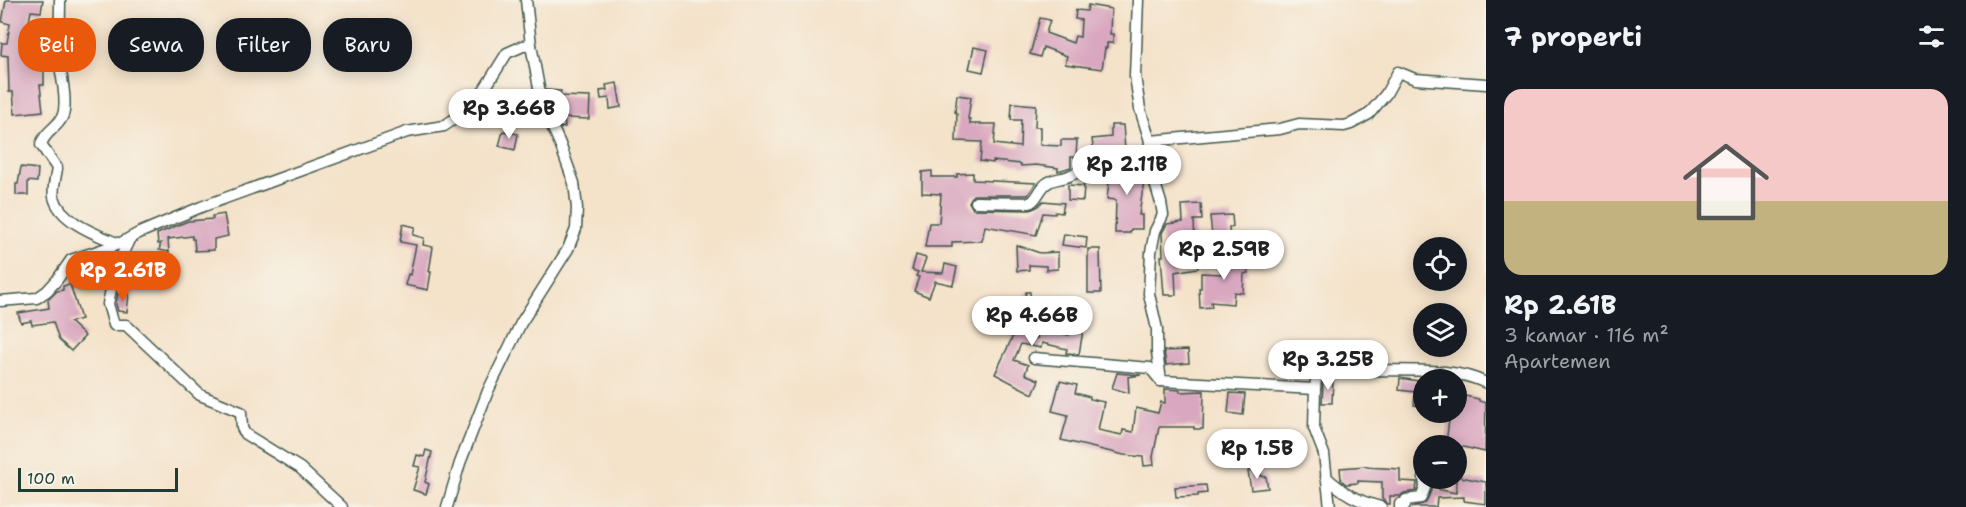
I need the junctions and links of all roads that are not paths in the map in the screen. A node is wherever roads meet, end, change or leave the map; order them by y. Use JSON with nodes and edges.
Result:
{"nodes":[{"id":1,"x":60,"y":0,"type":"edge"},
{"id":2,"x":526,"y":0,"type":"edge"},
{"id":3,"x":1138,"y":0,"type":"edge"},
{"id":4,"x":531,"y":45,"type":"junction"},
{"id":5,"x":1486,"y":84,"type":"edge"},
{"id":6,"x":1150,"y":141,"type":"junction"},
{"id":7,"x":1148,"y":160,"type":"junction"},
{"id":8,"x":976,"y":202,"type":"dead end"},
{"id":9,"x":130,"y":238,"type":"junction"},
{"id":10,"x":119,"y":244,"type":"junction"},
{"id":11,"x":0,"y":301,"type":"edge"},
{"id":12,"x":1034,"y":358,"type":"dead end"},
{"id":13,"x":1161,"y":381,"type":"junction"},
{"id":14,"x":1486,"y":383,"type":"edge"},
{"id":15,"x":1315,"y":389,"type":"junction"},
{"id":16,"x":1326,"y":476,"type":"junction"},
{"id":17,"x":1425,"y":489,"type":"edge"},
{"id":18,"x":342,"y":507,"type":"edge"},
{"id":19,"x":447,"y":507,"type":"edge"},
{"id":20,"x":1330,"y":507,"type":"edge"},
{"id":21,"x":1382,"y":507,"type":"edge"},
{"id":22,"x":1400,"y":507,"type":"edge"}],
"edges":[{"from":1,"to":10,"type":"street"},
{"from":2,"to":4,"type":"street"},
{"from":3,"to":6,"type":"street"},
{"from":4,"to":9,"type":"street"},
{"from":4,"to":19,"type":"street"},
{"from":5,"to":6,"type":"street"},
{"from":6,"to":7,"type":"street"},
{"from":7,"to":8,"type":"street"},
{"from":7,"to":13,"type":"street"},
{"from":9,"to":10,"type":"street"},
{"from":9,"to":18,"type":"street"},
{"from":10,"to":11,"type":"street"},
{"from":12,"to":13,"type":"street"},
{"from":13,"to":15,"type":"street"},
{"from":14,"to":15,"type":"street"},
{"from":15,"to":16,"type":"street"},
{"from":16,"to":20,"type":"street"},
{"from":16,"to":21,"type":"street"},
{"from":17,"to":22,"type":"street"}]}
